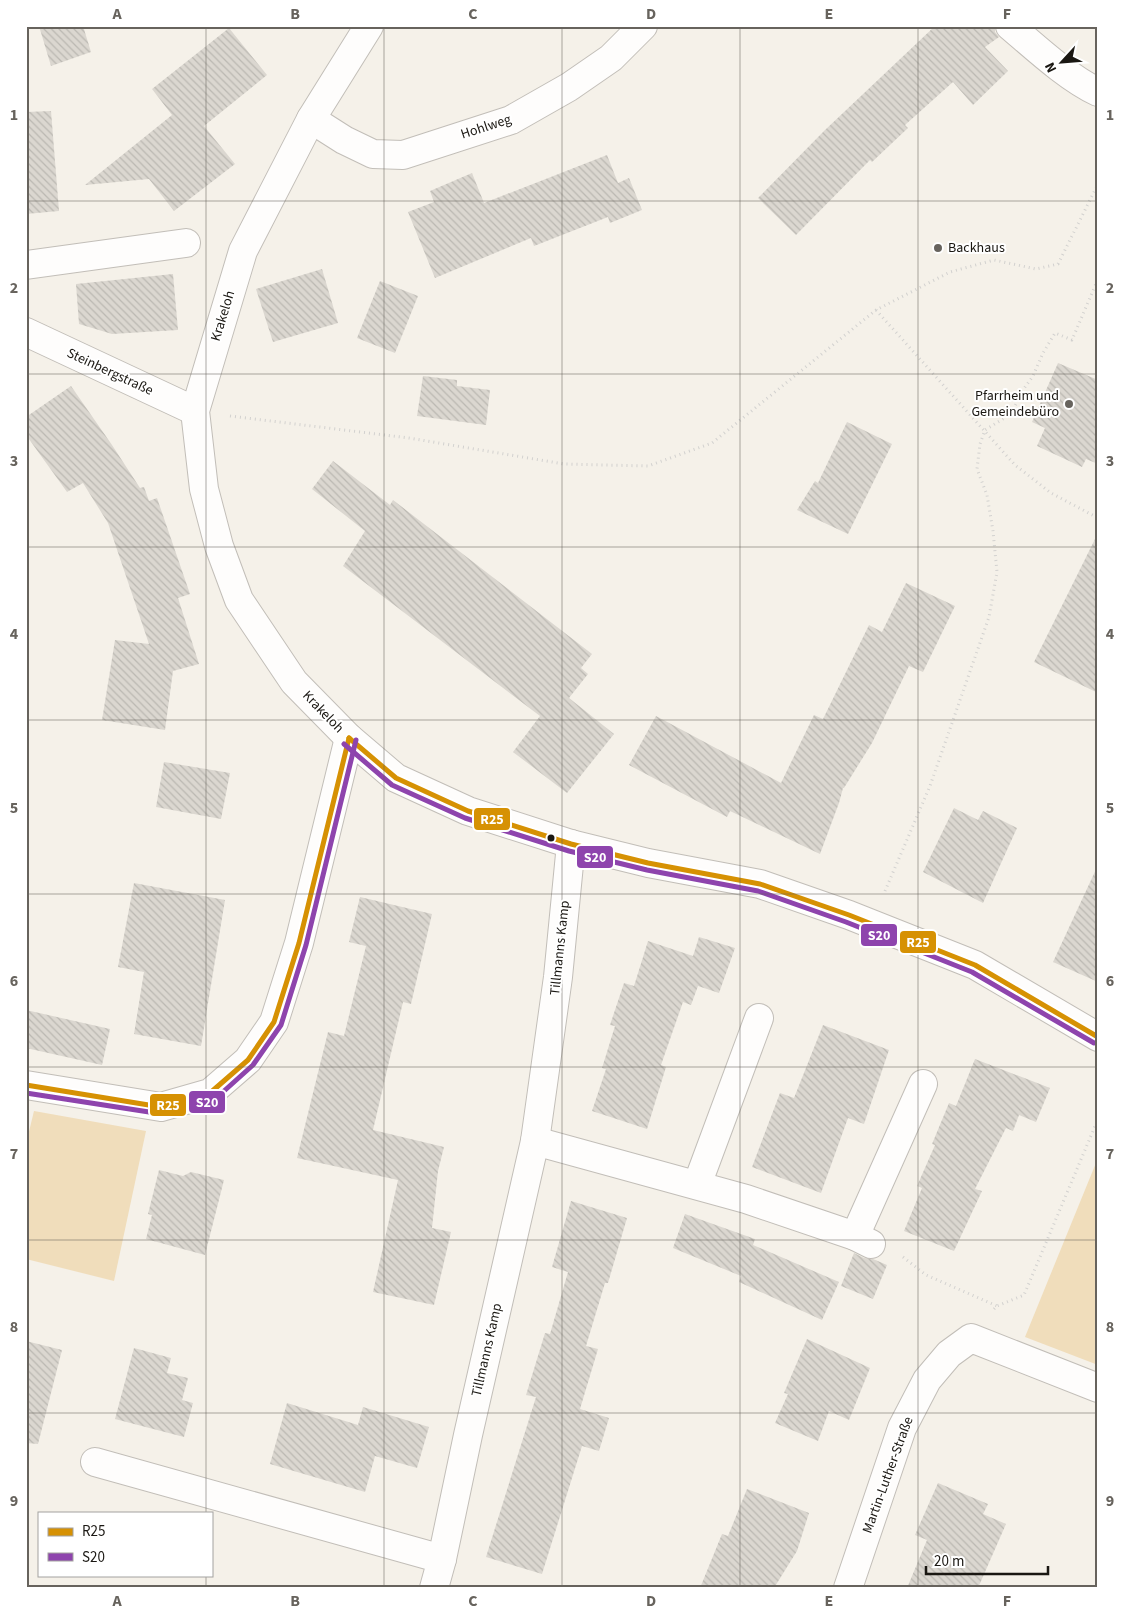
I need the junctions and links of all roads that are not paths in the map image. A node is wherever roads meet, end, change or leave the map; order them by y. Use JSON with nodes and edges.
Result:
{"nodes":[{"id":1,"x":369,"y":26,"type":"edge"},
{"id":2,"x":643,"y":26,"type":"edge"},
{"id":3,"x":1010,"y":26,"type":"edge"},
{"id":4,"x":1098,"y":92,"type":"edge"},
{"id":5,"x":310,"y":119,"type":"junction"},
{"id":6,"x":186,"y":243,"type":"dead end"},
{"id":7,"x":26,"y":266,"type":"edge"},
{"id":8,"x":26,"y":332,"type":"edge"},
{"id":9,"x":195,"y":412,"type":"junction"},
{"id":10,"x":349,"y":738,"type":"junction"},
{"id":11,"x":571,"y":844,"type":"junction"},
{"id":12,"x":758,"y":1018,"type":"dead end"},
{"id":13,"x":1098,"y":1037,"type":"edge"},
{"id":14,"x":923,"y":1084,"type":"dead end"},
{"id":15,"x":26,"y":1085,"type":"edge"},
{"id":16,"x":535,"y":1141,"type":"junction"},
{"id":17,"x":697,"y":1185,"type":"junction"},
{"id":18,"x":1098,"y":1388,"type":"edge"},
{"id":19,"x":94,"y":1462,"type":"dead end"},
{"id":20,"x":442,"y":1559,"type":"junction"},
{"id":21,"x":434,"y":1588,"type":"edge"},
{"id":22,"x":848,"y":1588,"type":"edge"}],
"edges":[{"from":1,"to":5,"type":"street","name":"Krakeloh"},
{"from":2,"to":5,"type":"street","name":"Hohlweg"},
{"from":3,"to":4,"type":"street"},
{"from":5,"to":9,"type":"street","name":"Krakeloh"},
{"from":6,"to":7,"type":"street"},
{"from":8,"to":9,"type":"street","name":"Steinbergstraße"},
{"from":9,"to":10,"type":"street","name":"Krakeloh"},
{"from":10,"to":11,"type":"street","name":"Krakeloh"},
{"from":10,"to":15,"type":"street"},
{"from":11,"to":13,"type":"street","name":"Krakeloh"},
{"from":11,"to":16,"type":"street","name":"Tillmanns Kamp"},
{"from":12,"to":17,"type":"street"},
{"from":14,"to":17,"type":"street"},
{"from":16,"to":17,"type":"street"},
{"from":16,"to":20,"type":"street","name":"Tillmanns Kamp"},
{"from":18,"to":22,"type":"street","name":"Martin-Luther-Straße"},
{"from":19,"to":20,"type":"street"},
{"from":20,"to":21,"type":"street","name":"Tillmanns Kamp"}]}
